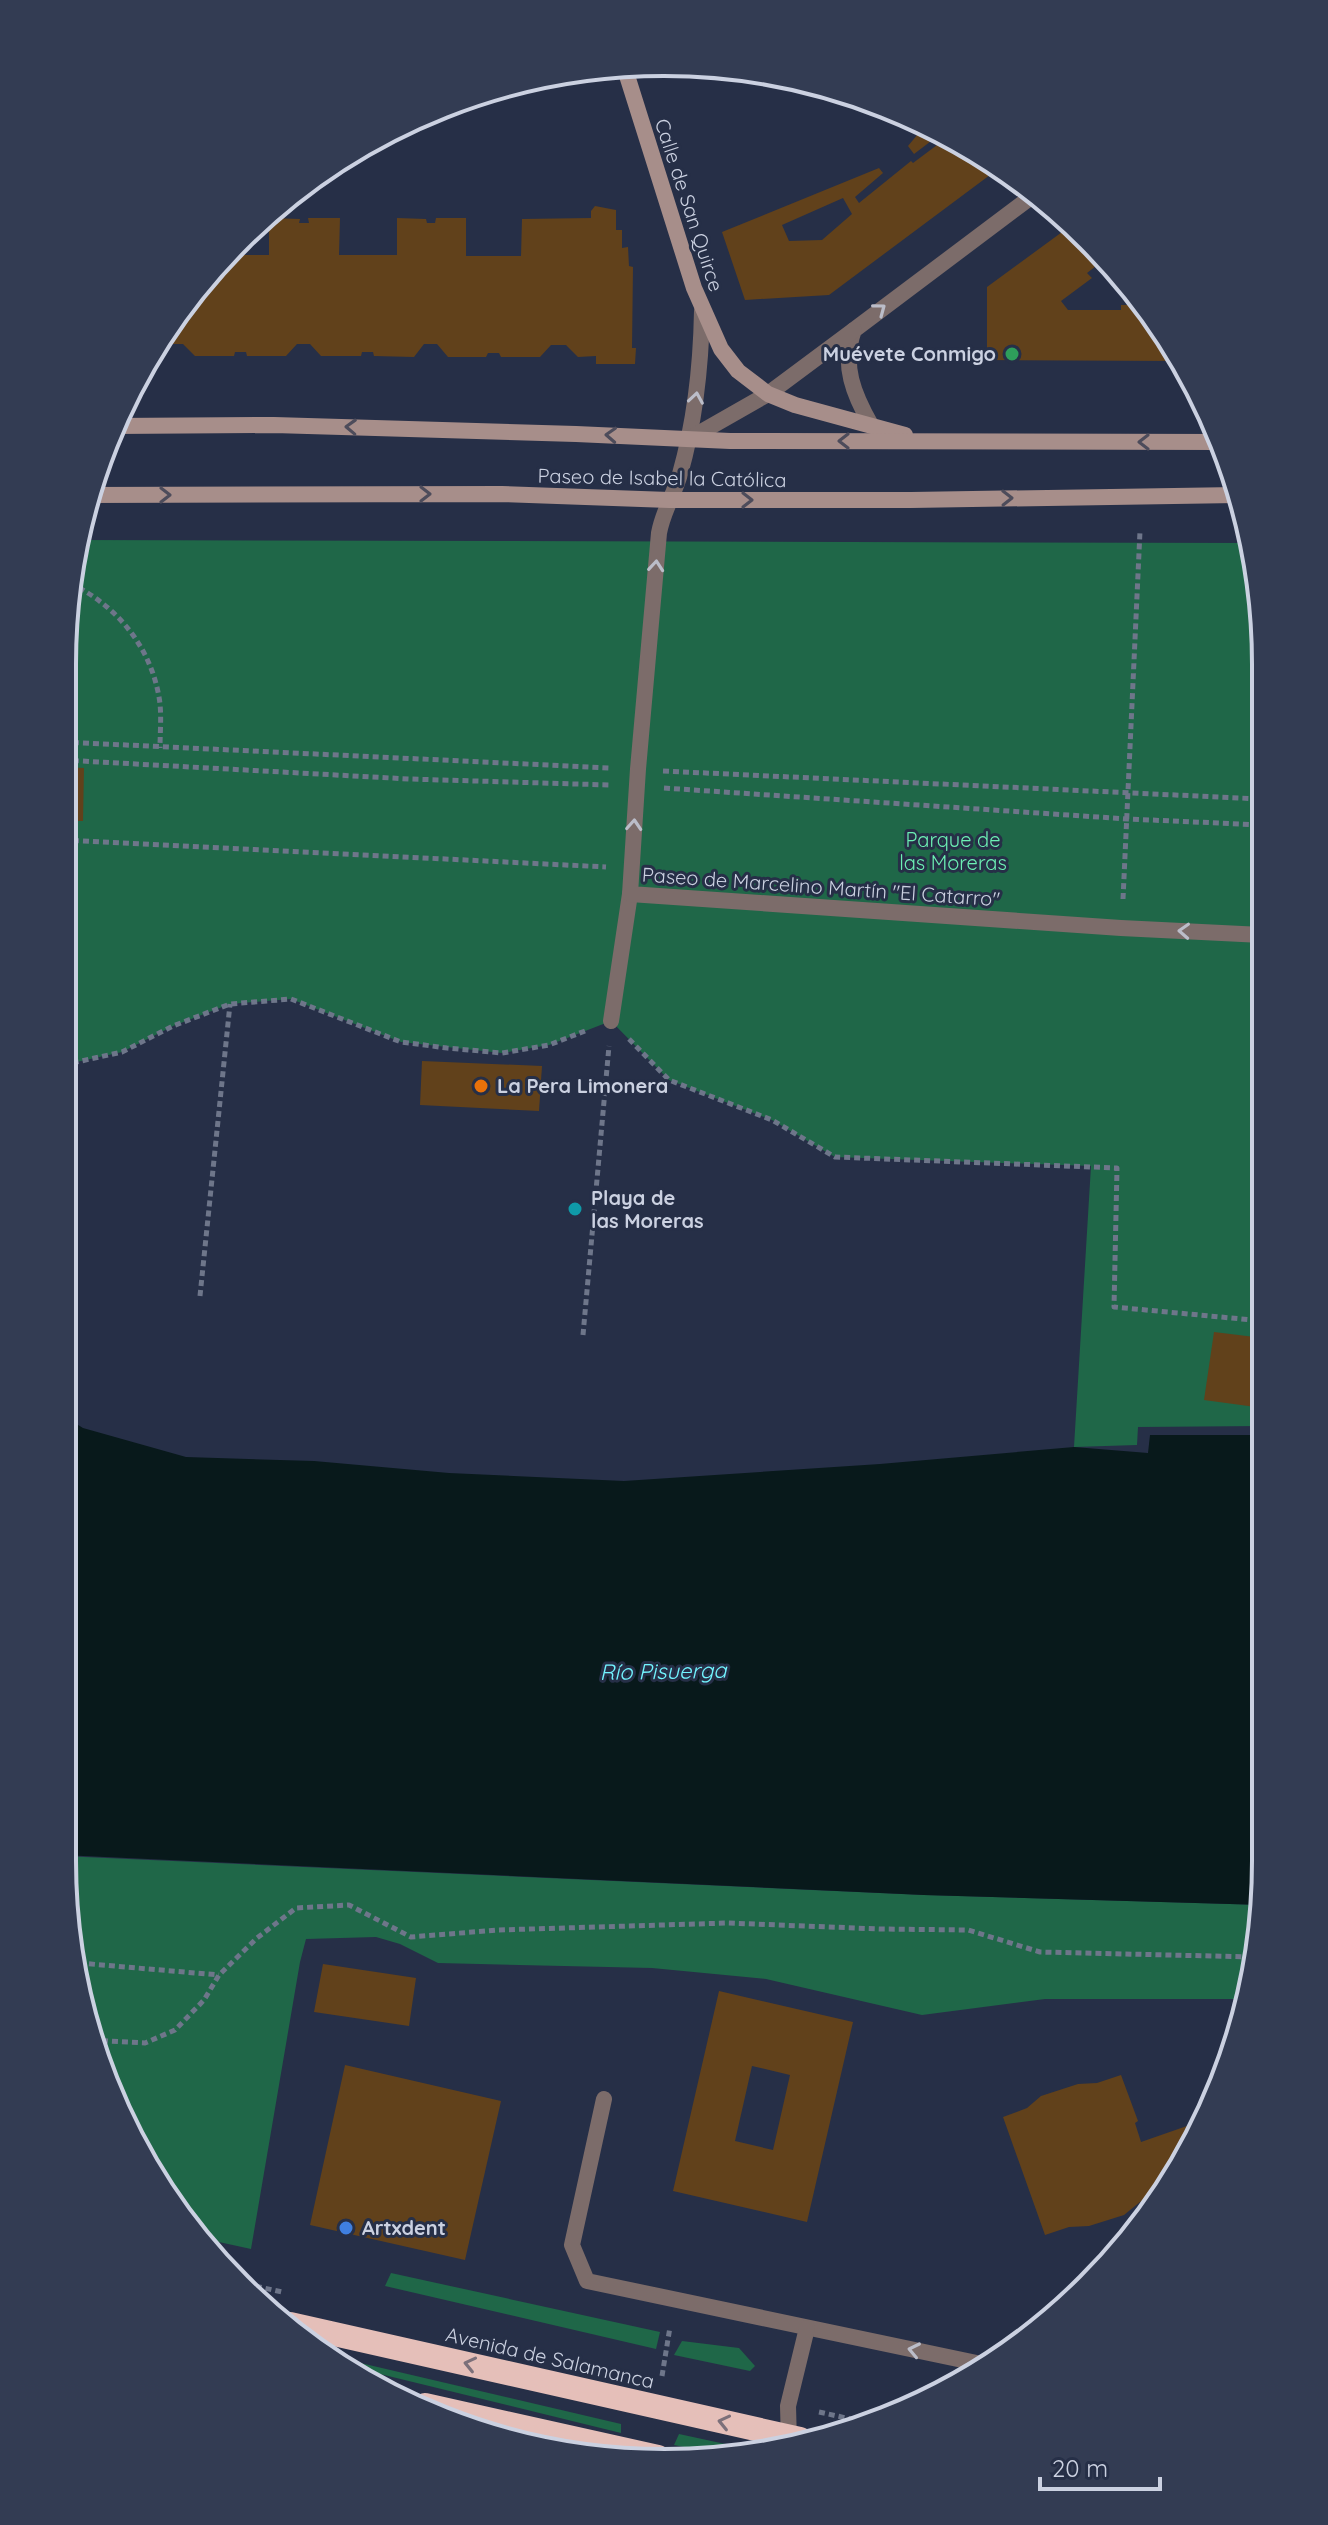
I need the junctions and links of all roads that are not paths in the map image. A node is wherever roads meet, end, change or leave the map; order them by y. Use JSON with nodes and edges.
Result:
{"nodes":[{"id":1,"x":627,"y":77,"type":"edge"},
{"id":2,"x":1026,"y":201,"type":"edge"},
{"id":3,"x":702,"y":311,"type":"junction"},
{"id":4,"x":854,"y":330,"type":"junction"},
{"id":5,"x":768,"y":394,"type":"junction"},
{"id":6,"x":871,"y":425,"type":"junction"},
{"id":7,"x":127,"y":426,"type":"edge"},
{"id":8,"x":689,"y":439,"type":"junction"},
{"id":9,"x":922,"y":440,"type":"junction"},
{"id":10,"x":1208,"y":442,"type":"edge"},
{"id":11,"x":101,"y":495,"type":"edge"},
{"id":12,"x":1227,"y":495,"type":"edge"},
{"id":13,"x":669,"y":500,"type":"junction"},
{"id":14,"x":630,"y":894,"type":"junction"},
{"id":15,"x":1252,"y":935,"type":"edge"},
{"id":16,"x":611,"y":1021,"type":"road end"},
{"id":17,"x":604,"y":2099,"type":"dead end"},
{"id":18,"x":307,"y":2328,"type":"edge"},
{"id":19,"x":807,"y":2328,"type":"junction"},
{"id":20,"x":971,"y":2362,"type":"edge"},
{"id":21,"x":464,"y":2414,"type":"edge"},
{"id":22,"x":792,"y":2435,"type":"edge"},
{"id":23,"x":784,"y":2437,"type":"edge"},
{"id":24,"x":611,"y":2446,"type":"edge"}],
"edges":[{"from":1,"to":3,"type":"main road","name":"Calle de San Quirce"},
{"from":4,"to":2,"type":"street","one_way":true},
{"from":3,"to":5,"type":"main road","name":"Calle de San Quirce"},
{"from":8,"to":3,"type":"street","name":"Calle de San Quirce","one_way":true},
{"from":4,"to":5,"type":"street"},
{"from":4,"to":6,"type":"street"},
{"from":5,"to":6,"type":"main road","name":"Calle de San Quirce"},
{"from":5,"to":8,"type":"street"},
{"from":6,"to":9,"type":"main road","name":"Calle de San Quirce"},
{"from":8,"to":7,"type":"main road","name":"Paseo de Isabel la Católica","one_way":true},
{"from":9,"to":8,"type":"main road","name":"Paseo de Isabel la Católica","one_way":true},
{"from":8,"to":13,"type":"street","name":"Calle de San Quirce"},
{"from":10,"to":9,"type":"main road","name":"Paseo de Isabel la Católica","one_way":true},
{"from":11,"to":13,"type":"main road","name":"Paseo de Isabel la Católica","one_way":true},
{"from":13,"to":12,"type":"main road","name":"Paseo de Isabel la Católica","one_way":true},
{"from":14,"to":13,"type":"street","name":"Paseo de Marcelino Martín \"El Catarro\"","one_way":true},
{"from":15,"to":14,"type":"street","name":"Paseo de Marcelino Martín \"El Catarro\"","one_way":true},
{"from":14,"to":16,"type":"street"},
{"from":17,"to":19,"type":"street"},
{"from":23,"to":18,"type":"highway","name":"Avenida de Salamanca","one_way":true},
{"from":20,"to":19,"type":"street","one_way":true},
{"from":19,"to":22,"type":"street"},
{"from":21,"to":24,"type":"highway"}]}
